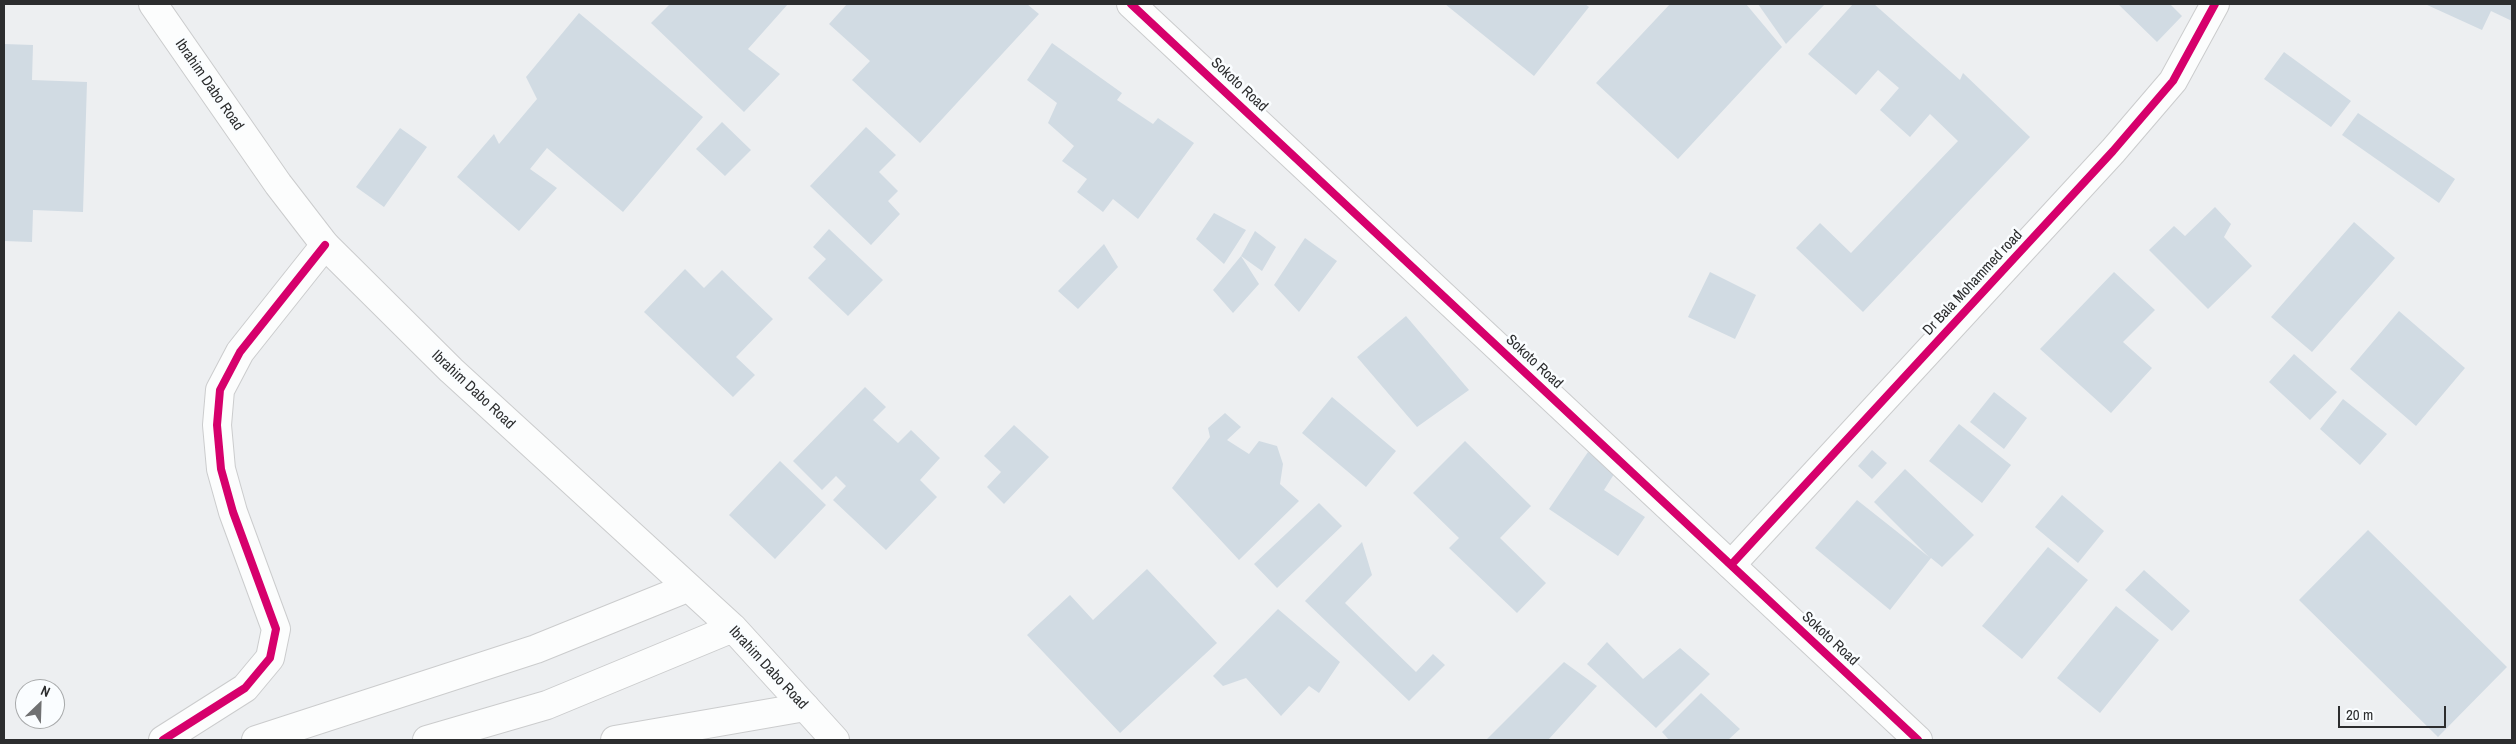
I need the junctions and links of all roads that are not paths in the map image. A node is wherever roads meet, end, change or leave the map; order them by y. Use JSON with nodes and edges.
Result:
{"nodes":[{"id":1,"x":153,"y":4,"type":"edge"},
{"id":2,"x":1131,"y":4,"type":"edge"},
{"id":3,"x":2214,"y":4,"type":"edge"},
{"id":4,"x":325,"y":245,"type":"junction"},
{"id":5,"x":1731,"y":565,"type":"junction"},
{"id":6,"x":687,"y":588,"type":"junction"},
{"id":7,"x":733,"y":628,"type":"junction"},
{"id":8,"x":805,"y":707,"type":"junction"},
{"id":9,"x":162,"y":740,"type":"edge"},
{"id":10,"x":256,"y":740,"type":"edge"},
{"id":11,"x":427,"y":740,"type":"edge"},
{"id":12,"x":615,"y":740,"type":"edge"},
{"id":13,"x":835,"y":740,"type":"edge"},
{"id":14,"x":1918,"y":740,"type":"edge"}],
"edges":[{"from":1,"to":4,"type":"street","name":"Ibrahim Dabo Road"},
{"from":2,"to":5,"type":"street","name":"Sokoto Road"},
{"from":3,"to":5,"type":"street","name":"Dr Bala Mohammed road"},
{"from":4,"to":6,"type":"street","name":"Ibrahim Dabo Road"},
{"from":4,"to":9,"type":"street"},
{"from":5,"to":14,"type":"street","name":"Sokoto Road"},
{"from":6,"to":7,"type":"street","name":"Ibrahim Dabo Road"},
{"from":6,"to":10,"type":"street"},
{"from":7,"to":8,"type":"street","name":"Ibrahim Dabo Road"},
{"from":7,"to":11,"type":"street"},
{"from":8,"to":12,"type":"street"},
{"from":8,"to":13,"type":"street","name":"Ibrahim Dabo Road"}]}
